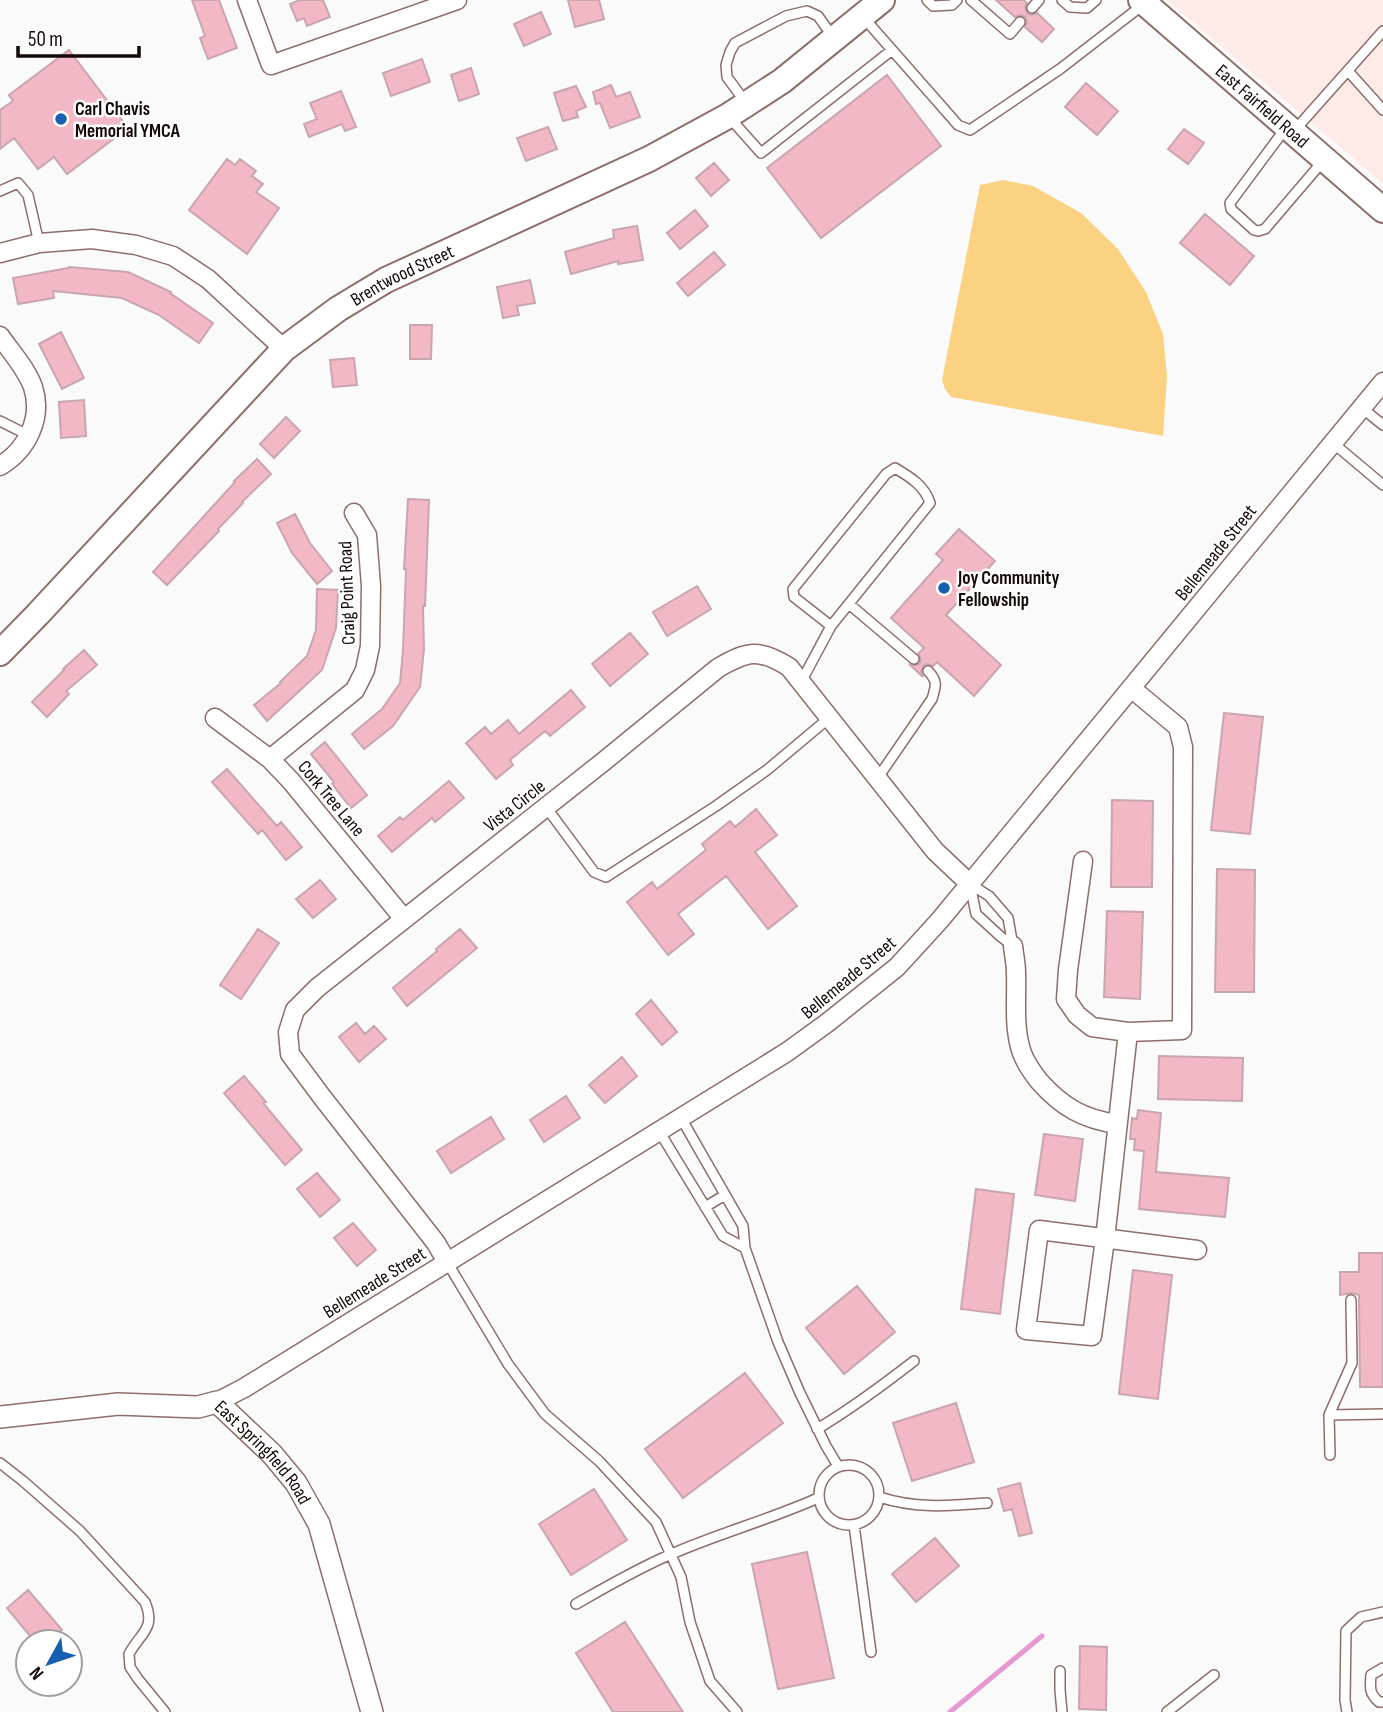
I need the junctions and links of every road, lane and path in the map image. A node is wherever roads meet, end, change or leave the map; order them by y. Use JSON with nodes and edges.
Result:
{"nodes":[{"id":1,"x":247,"y":0,"type":"edge"},
{"id":2,"x":457,"y":0,"type":"edge"},
{"id":3,"x":882,"y":0,"type":"edge"},
{"id":4,"x":927,"y":0,"type":"edge"},
{"id":5,"x":957,"y":0,"type":"edge"},
{"id":6,"x":971,"y":0,"type":"edge"},
{"id":7,"x":1039,"y":0,"type":"edge"},
{"id":8,"x":1062,"y":0,"type":"edge"},
{"id":9,"x":1096,"y":0,"type":"edge"},
{"id":10,"x":1143,"y":2,"type":"edge"},
{"id":11,"x":983,"y":4,"type":"edge"},
{"id":12,"x":1032,"y":8,"type":"dead end"},
{"id":13,"x":862,"y":16,"type":"junction"},
{"id":14,"x":1020,"y":22,"type":"dead end"},
{"id":15,"x":1383,"y":31,"type":"edge"},
{"id":16,"x":834,"y":38,"type":"junction"},
{"id":17,"x":892,"y":50,"type":"junction"},
{"id":18,"x":1348,"y":71,"type":"junction"},
{"id":19,"x":738,"y":110,"type":"junction"},
{"id":20,"x":1383,"y":110,"type":"edge"},
{"id":21,"x":1290,"y":130,"type":"junction"},
{"id":22,"x":1324,"y":159,"type":"junction"},
{"id":23,"x":0,"y":191,"type":"edge"},
{"id":24,"x":1383,"y":210,"type":"edge"},
{"id":25,"x":39,"y":243,"type":"junction"},
{"id":26,"x":0,"y":253,"type":"edge"},
{"id":27,"x":0,"y":336,"type":"edge"},
{"id":28,"x":284,"y":349,"type":"junction"},
{"id":29,"x":1383,"y":382,"type":"edge"},
{"id":30,"x":1362,"y":408,"type":"junction"},
{"id":31,"x":0,"y":421,"type":"edge"},
{"id":32,"x":1383,"y":425,"type":"edge"},
{"id":33,"x":30,"y":436,"type":"junction"},
{"id":34,"x":1333,"y":443,"type":"junction"},
{"id":35,"x":0,"y":466,"type":"edge"},
{"id":36,"x":1383,"y":485,"type":"edge"},
{"id":37,"x":354,"y":513,"type":"dead end"},
{"id":38,"x":849,"y":604,"type":"junction"},
{"id":39,"x":831,"y":626,"type":"junction"},
{"id":40,"x":0,"y":653,"type":"edge"},
{"id":41,"x":914,"y":659,"type":"dead end"},
{"id":42,"x":928,"y":671,"type":"dead end"},
{"id":43,"x":801,"y":682,"type":"junction"},
{"id":44,"x":1131,"y":688,"type":"junction"},
{"id":45,"x":215,"y":718,"type":"dead end"},
{"id":46,"x":829,"y":718,"type":"junction"},
{"id":47,"x":270,"y":759,"type":"junction"},
{"id":48,"x":877,"y":779,"type":"junction"},
{"id":49,"x":546,"y":807,"type":"junction"},
{"id":50,"x":1083,"y":860,"type":"dead end"},
{"id":51,"x":970,"y":884,"type":"junction"},
{"id":52,"x":404,"y":919,"type":"junction"},
{"id":53,"x":1013,"y":946,"type":"junction"},
{"id":54,"x":1128,"y":1032,"type":"junction"},
{"id":55,"x":681,"y":1118,"type":"junction"},
{"id":56,"x":1117,"y":1124,"type":"junction"},
{"id":57,"x":659,"y":1131,"type":"junction"},
{"id":58,"x":725,"y":1195,"type":"junction"},
{"id":59,"x":705,"y":1207,"type":"junction"},
{"id":60,"x":1105,"y":1239,"type":"junction"},
{"id":61,"x":745,"y":1248,"type":"junction"},
{"id":62,"x":1197,"y":1250,"type":"dead end"},
{"id":63,"x":447,"y":1262,"type":"junction"},
{"id":64,"x":1350,"y":1300,"type":"dead end"},
{"id":65,"x":914,"y":1361,"type":"dead end"},
{"id":66,"x":217,"y":1402,"type":"junction"},
{"id":67,"x":1383,"y":1414,"type":"edge"},
{"id":68,"x":1329,"y":1415,"type":"junction"},
{"id":69,"x":0,"y":1417,"type":"edge"},
{"id":70,"x":817,"y":1429,"type":"junction"},
{"id":71,"x":1330,"y":1455,"type":"dead end"},
{"id":72,"x":0,"y":1463,"type":"edge"},
{"id":73,"x":838,"y":1466,"type":"junction"},
{"id":74,"x":879,"y":1497,"type":"junction"},
{"id":75,"x":818,"y":1498,"type":"junction"},
{"id":76,"x":987,"y":1503,"type":"dead end"},
{"id":77,"x":854,"y":1525,"type":"junction"},
{"id":78,"x":670,"y":1555,"type":"junction"},
{"id":79,"x":576,"y":1604,"type":"dead end"},
{"id":80,"x":1380,"y":1612,"type":"edge"},
{"id":81,"x":871,"y":1653,"type":"dead end"},
{"id":82,"x":1383,"y":1668,"type":"edge"},
{"id":83,"x":1060,"y":1671,"type":"dead end"},
{"id":84,"x":1214,"y":1675,"type":"dead end"},
{"id":85,"x":1383,"y":1702,"type":"edge"},
{"id":86,"x":165,"y":1712,"type":"edge"},
{"id":87,"x":372,"y":1712,"type":"edge"},
{"id":88,"x":737,"y":1712,"type":"edge"},
{"id":89,"x":1062,"y":1712,"type":"edge"},
{"id":90,"x":1167,"y":1712,"type":"edge"},
{"id":91,"x":1347,"y":1712,"type":"edge"}],
"edges":[{"from":1,"to":2,"type":"street"},
{"from":3,"to":13,"type":"main road","name":"Brentwood Street"},
{"from":4,"to":5,"type":"lane"},
{"from":6,"to":11,"type":"lane"},
{"from":7,"to":12,"type":"lane"},
{"from":8,"to":9,"type":"lane"},
{"from":10,"to":17,"type":"lane"},
{"from":10,"to":21,"type":"main road","name":"East Fairfield Road"},
{"from":11,"to":14,"type":"lane"},
{"from":13,"to":16,"type":"main road","name":"Brentwood Street"},
{"from":13,"to":17,"type":"lane"},
{"from":15,"to":18,"type":"lane"},
{"from":16,"to":19,"type":"main road","name":"Brentwood Street"},
{"from":16,"to":19,"type":"lane"},
{"from":17,"to":19,"type":"lane"},
{"from":18,"to":20,"type":"lane"},
{"from":18,"to":21,"type":"lane"},
{"from":19,"to":28,"type":"main road","name":"Brentwood Street"},
{"from":21,"to":22,"type":"main road","name":"East Fairfield Road"},
{"from":21,"to":22,"type":"lane"},
{"from":22,"to":24,"type":"main road","name":"East Fairfield Road"},
{"from":23,"to":25,"type":"lane"},
{"from":25,"to":26,"type":"street"},
{"from":25,"to":28,"type":"street"},
{"from":27,"to":33,"type":"street"},
{"from":28,"to":40,"type":"main road","name":"Brentwood Street"},
{"from":29,"to":30,"type":"street","name":"Bellemeade Street"},
{"from":30,"to":32,"type":"lane"},
{"from":30,"to":34,"type":"street","name":"Bellemeade Street"},
{"from":31,"to":33,"type":"lane"},
{"from":33,"to":35,"type":"street"},
{"from":34,"to":36,"type":"lane"},
{"from":34,"to":44,"type":"street","name":"Bellemeade Street"},
{"from":37,"to":47,"type":"street","name":"Craig Point Road"},
{"from":38,"to":39,"type":"lane"},
{"from":38,"to":39,"type":"lane"},
{"from":38,"to":41,"type":"lane"},
{"from":39,"to":43,"type":"lane"},
{"from":42,"to":48,"type":"lane"},
{"from":43,"to":46,"type":"street","name":"Vista Circle"},
{"from":43,"to":49,"type":"street","name":"Vista Circle"},
{"from":44,"to":51,"type":"street","name":"Bellemeade Street"},
{"from":44,"to":54,"type":"street"},
{"from":45,"to":47,"type":"street","name":"Cork Tree Lane"},
{"from":46,"to":48,"type":"street","name":"Vista Circle"},
{"from":46,"to":49,"type":"lane"},
{"from":47,"to":52,"type":"street","name":"Cork Tree Lane"},
{"from":48,"to":51,"type":"street","name":"Vista Circle"},
{"from":49,"to":52,"type":"street","name":"Vista Circle"},
{"from":50,"to":54,"type":"street"},
{"from":51,"to":53,"type":"lane"},
{"from":51,"to":53,"type":"lane"},
{"from":51,"to":55,"type":"street","name":"Bellemeade Street"},
{"from":52,"to":63,"type":"street","name":"Vista Circle"},
{"from":53,"to":56,"type":"street"},
{"from":54,"to":56,"type":"street"},
{"from":55,"to":57,"type":"street","name":"Bellemeade Street"},
{"from":55,"to":58,"type":"lane"},
{"from":56,"to":60,"type":"street"},
{"from":57,"to":59,"type":"lane"},
{"from":57,"to":63,"type":"street","name":"Bellemeade Street"},
{"from":58,"to":59,"type":"lane"},
{"from":58,"to":61,"type":"lane"},
{"from":59,"to":61,"type":"lane"},
{"from":60,"to":60,"type":"street"},
{"from":60,"to":62,"type":"street"},
{"from":61,"to":70,"type":"lane"},
{"from":63,"to":66,"type":"street","name":"Bellemeade Street"},
{"from":63,"to":78,"type":"lane"},
{"from":64,"to":68,"type":"lane"},
{"from":65,"to":70,"type":"lane"},
{"from":66,"to":69,"type":"street","name":"East Springfield Road"},
{"from":66,"to":87,"type":"street","name":"East Springfield Road"},
{"from":67,"to":68,"type":"lane"},
{"from":68,"to":71,"type":"lane"},
{"from":70,"to":73,"type":"lane"},
{"from":72,"to":86,"type":"lane"},
{"from":73,"to":74,"type":"lane"},
{"from":73,"to":75,"type":"lane"},
{"from":74,"to":76,"type":"lane"},
{"from":74,"to":77,"type":"lane"},
{"from":75,"to":77,"type":"lane"},
{"from":75,"to":78,"type":"lane"},
{"from":77,"to":81,"type":"lane"},
{"from":78,"to":79,"type":"lane"},
{"from":78,"to":88,"type":"lane"},
{"from":80,"to":91,"type":"lane"},
{"from":82,"to":85,"type":"lane"},
{"from":83,"to":89,"type":"lane"},
{"from":84,"to":90,"type":"lane"}]}
